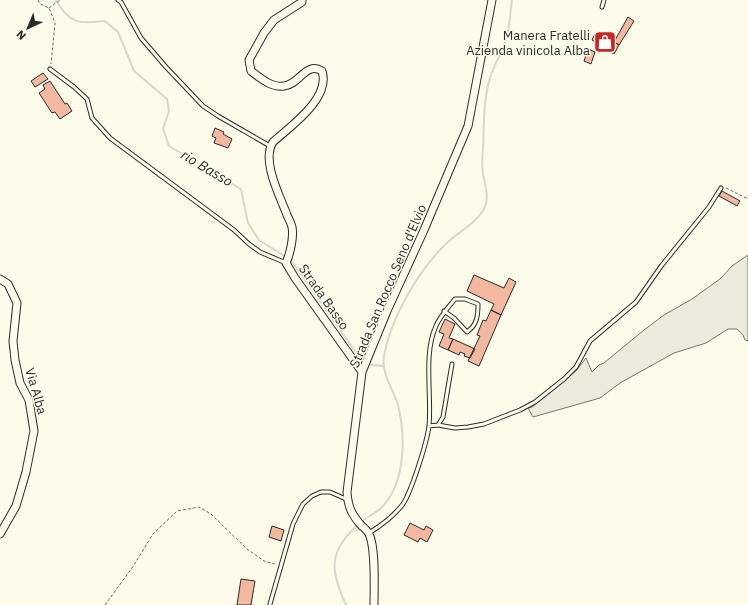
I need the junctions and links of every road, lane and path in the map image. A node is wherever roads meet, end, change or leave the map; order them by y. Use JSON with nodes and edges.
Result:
{"nodes":[{"id":1,"x":38,"y":0,"type":"edge"},
{"id":2,"x":60,"y":0,"type":"edge"},
{"id":3,"x":118,"y":0,"type":"edge"},
{"id":4,"x":302,"y":0,"type":"edge"},
{"id":5,"x":492,"y":0,"type":"edge"},
{"id":6,"x":604,"y":0,"type":"edge"},
{"id":7,"x":602,"y":7,"type":"dead end"},
{"id":8,"x":49,"y":8,"type":"junction"},
{"id":9,"x":50,"y":69,"type":"joint"},
{"id":10,"x":270,"y":146,"type":"junction"},
{"id":11,"x":721,"y":188,"type":"joint"},
{"id":12,"x":748,"y":199,"type":"edge"},
{"id":13,"x":287,"y":260,"type":"junction"},
{"id":14,"x":0,"y":279,"type":"edge"},
{"id":15,"x":444,"y":311,"type":"junction"},
{"id":16,"x":452,"y":364,"type":"dead end"},
{"id":17,"x":363,"y":369,"type":"junction"},
{"id":18,"x":438,"y":425,"type":"junction"},
{"id":19,"x":429,"y":426,"type":"junction"},
{"id":20,"x":348,"y":502,"type":"junction"},
{"id":21,"x":367,"y":532,"type":"junction"},
{"id":22,"x":0,"y":534,"type":"edge"},
{"id":23,"x":282,"y":566,"type":"junction"},
{"id":24,"x":270,"y":604,"type":"dead end"},
{"id":25,"x":105,"y":605,"type":"edge"},
{"id":26,"x":374,"y":605,"type":"edge"}],
"edges":[{"from":1,"to":8,"type":"path"},
{"from":2,"to":8,"type":"path"},
{"from":3,"to":10,"type":"lane"},
{"from":4,"to":10,"type":"street"},
{"from":5,"to":17,"type":"street","name":"Strada San Rocco Seno d'Elvio"},
{"from":6,"to":7,"type":"lane"},
{"from":8,"to":9,"type":"path"},
{"from":9,"to":13,"type":"lane"},
{"from":10,"to":13,"type":"street","name":"Strada Basso"},
{"from":11,"to":12,"type":"path"},
{"from":11,"to":18,"type":"lane"},
{"from":13,"to":17,"type":"street","name":"Strada Basso"},
{"from":14,"to":22,"type":"street","name":"Via Alba"},
{"from":15,"to":15,"type":"lane"},
{"from":15,"to":19,"type":"lane"},
{"from":16,"to":18,"type":"lane"},
{"from":17,"to":20,"type":"street","name":"Strada San Rocco Seno d'Elvio"},
{"from":18,"to":19,"type":"lane"},
{"from":19,"to":21,"type":"lane"},
{"from":20,"to":21,"type":"street"},
{"from":20,"to":23,"type":"lane"},
{"from":21,"to":26,"type":"street"},
{"from":23,"to":24,"type":"lane"},
{"from":23,"to":25,"type":"path"}]}
